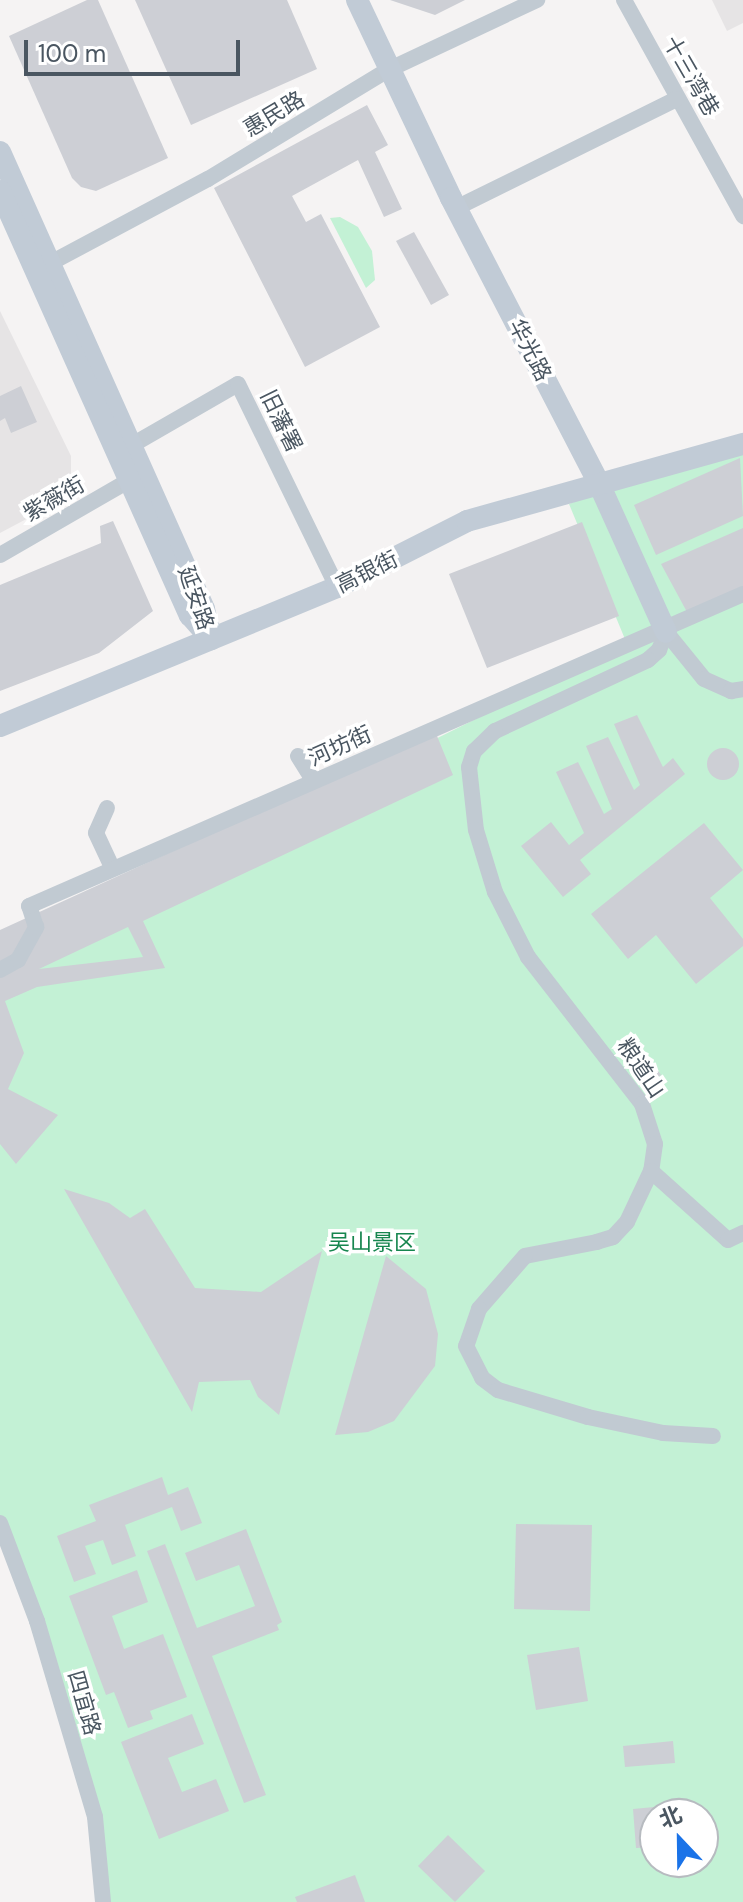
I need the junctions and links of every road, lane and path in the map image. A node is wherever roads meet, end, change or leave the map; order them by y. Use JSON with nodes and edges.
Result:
{"nodes":[{"id":1,"x":357,"y":0,"type":"edge"},
{"id":2,"x":537,"y":0,"type":"edge"},
{"id":3,"x":624,"y":0,"type":"edge"},
{"id":4,"x":388,"y":70,"type":"junction"},
{"id":5,"x":677,"y":99,"type":"junction"},
{"id":6,"x":0,"y":152,"type":"edge"},
{"id":7,"x":0,"y":191,"type":"edge"},
{"id":8,"x":456,"y":208,"type":"junction"},
{"id":9,"x":743,"y":216,"type":"edge"},
{"id":10,"x":43,"y":267,"type":"junction"},
{"id":11,"x":743,"y":444,"type":"edge"},
{"id":12,"x":132,"y":445,"type":"junction"},
{"id":13,"x":130,"y":480,"type":"junction"},
{"id":14,"x":600,"y":486,"type":"junction"},
{"id":15,"x":0,"y":555,"type":"edge"},
{"id":16,"x":337,"y":587,"type":"junction"},
{"id":17,"x":743,"y":594,"type":"edge"},
{"id":18,"x":666,"y":632,"type":"junction"},
{"id":19,"x":211,"y":639,"type":"junction"},
{"id":20,"x":743,"y":689,"type":"edge"},
{"id":21,"x":0,"y":726,"type":"edge"},
{"id":22,"x":298,"y":756,"type":"dead end"},
{"id":23,"x":311,"y":777,"type":"dead end"},
{"id":24,"x":107,"y":808,"type":"dead end"},
{"id":25,"x":112,"y":867,"type":"junction"},
{"id":26,"x":0,"y":970,"type":"edge"},
{"id":27,"x":651,"y":1171,"type":"junction"},
{"id":28,"x":743,"y":1233,"type":"edge"},
{"id":29,"x":713,"y":1436,"type":"dead end"},
{"id":30,"x":0,"y":1523,"type":"edge"},
{"id":31,"x":103,"y":1902,"type":"edge"}],
"edges":[{"from":1,"to":4,"type":"street","name":"华光路"},
{"from":2,"to":4,"type":"street","name":"惠民路"},
{"from":3,"to":5,"type":"street","name":"十三湾巷"},
{"from":4,"to":8,"type":"street","name":"华光路"},
{"from":4,"to":10,"type":"street","name":"惠民路"},
{"from":5,"to":8,"type":"street"},
{"from":5,"to":9,"type":"street","name":"十三湾巷"},
{"from":6,"to":10,"type":"street","name":"延安路"},
{"from":7,"to":10,"type":"street","name":"延安路"},
{"from":8,"to":14,"type":"street","name":"华光路"},
{"from":10,"to":12,"type":"street","name":"延安路"},
{"from":10,"to":13,"type":"street","name":"延安路"},
{"from":11,"to":14,"type":"street","name":"高银街"},
{"from":12,"to":16,"type":"street","name":"旧藩署"},
{"from":12,"to":19,"type":"street","name":"延安路"},
{"from":13,"to":15,"type":"street","name":"紫薇街"},
{"from":13,"to":19,"type":"street","name":"延安路"},
{"from":14,"to":16,"type":"street","name":"高银街"},
{"from":14,"to":18,"type":"street","name":"华光路"},
{"from":16,"to":19,"type":"street","name":"高银街"},
{"from":17,"to":18,"type":"street","name":"河坊街"},
{"from":18,"to":20,"type":"street"},
{"from":18,"to":25,"type":"street","name":"河坊街"},
{"from":18,"to":27,"type":"street","name":"粮道山"},
{"from":19,"to":21,"type":"street","name":"高银街"},
{"from":22,"to":23,"type":"street"},
{"from":24,"to":25,"type":"street"},
{"from":25,"to":26,"type":"street","name":"河坊街"},
{"from":27,"to":28,"type":"street"},
{"from":27,"to":29,"type":"street","name":"粮道山"},
{"from":30,"to":31,"type":"street","name":"四宜路"}]}
